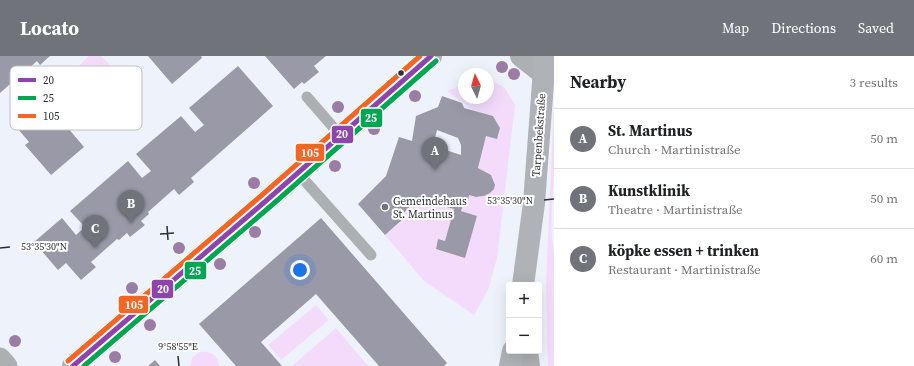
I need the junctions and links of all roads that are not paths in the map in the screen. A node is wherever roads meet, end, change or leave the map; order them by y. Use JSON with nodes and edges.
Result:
{"nodes":[{"id":1,"x":431,"y":56,"type":"edge"},
{"id":2,"x":521,"y":56,"type":"edge"},
{"id":3,"x":544,"y":65,"type":"edge"},
{"id":4,"x":307,"y":97,"type":"dead end"},
{"id":5,"x":340,"y":135,"type":"junction"},
{"id":6,"x":298,"y":173,"type":"junction"},
{"id":7,"x":371,"y":255,"type":"dead end"},
{"id":8,"x":523,"y":282,"type":"edge"},
{"id":9,"x":512,"y":354,"type":"edge"},
{"id":10,"x":528,"y":354,"type":"edge"},
{"id":11,"x":0,"y":358,"type":"edge"},
{"id":12,"x":8,"y":366,"type":"edge"},
{"id":13,"x":73,"y":366,"type":"edge"},
{"id":14,"x":510,"y":366,"type":"edge"},
{"id":15,"x":530,"y":366,"type":"edge"}],
"edges":[{"from":1,"to":5,"type":"street"},
{"from":2,"to":3,"type":"street"},
{"from":3,"to":8,"type":"main road","name":"Tarpenbekstraße"},
{"from":4,"to":5,"type":"lane"},
{"from":5,"to":6,"type":"street"},
{"from":6,"to":7,"type":"lane"},
{"from":6,"to":13,"type":"street"},
{"from":9,"to":14,"type":"main road"},
{"from":10,"to":15,"type":"main road"},
{"from":11,"to":12,"type":"street"}]}
